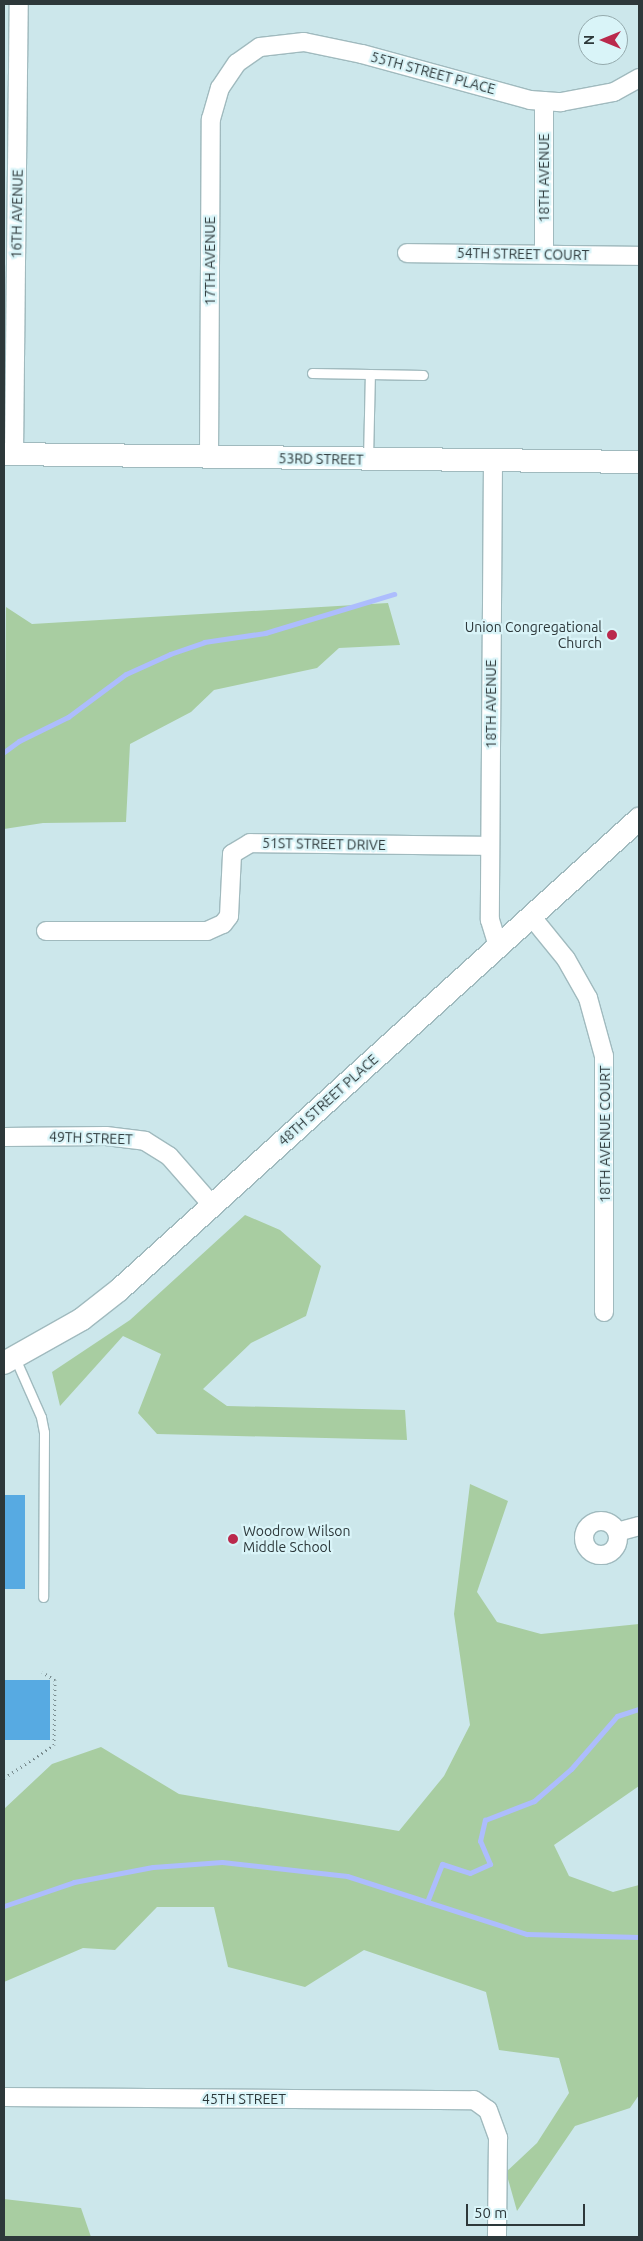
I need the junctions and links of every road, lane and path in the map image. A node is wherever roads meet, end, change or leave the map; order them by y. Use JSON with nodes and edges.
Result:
{"nodes":[{"id":1,"x":19,"y":4,"type":"edge"},
{"id":2,"x":11,"y":42,"type":"edge"},
{"id":3,"x":230,"y":70,"type":"joint"},
{"id":4,"x":639,"y":78,"type":"edge"},
{"id":5,"x":544,"y":101,"type":"junction"},
{"id":6,"x":407,"y":254,"type":"dead end"},
{"id":7,"x":544,"y":254,"type":"junction"},
{"id":8,"x":639,"y":256,"type":"edge"},
{"id":9,"x":312,"y":373,"type":"dead end"},
{"id":10,"x":370,"y":374,"type":"junction"},
{"id":11,"x":423,"y":375,"type":"dead end"},
{"id":12,"x":9,"y":454,"type":"edge"},
{"id":13,"x":209,"y":457,"type":"junction"},
{"id":14,"x":368,"y":459,"type":"junction"},
{"id":15,"x":493,"y":461,"type":"junction"},
{"id":16,"x":639,"y":462,"type":"edge"},
{"id":17,"x":639,"y":819,"type":"edge"},
{"id":18,"x":490,"y":846,"type":"junction"},
{"id":19,"x":531,"y":916,"type":"junction"},
{"id":20,"x":46,"y":931,"type":"dead end"},
{"id":21,"x":498,"y":947,"type":"junction"},
{"id":22,"x":4,"y":1137,"type":"edge"},
{"id":23,"x":212,"y":1205,"type":"junction"},
{"id":24,"x":604,"y":1312,"type":"dead end"},
{"id":25,"x":10,"y":1360,"type":"edge"},
{"id":26,"x":639,"y":1526,"type":"edge"},
{"id":27,"x":617,"y":1532,"type":"dead end"},
{"id":28,"x":43,"y":1597,"type":"dead end"},
{"id":29,"x":42,"y":1672,"type":"dead end"},
{"id":30,"x":4,"y":1778,"type":"edge"},
{"id":31,"x":4,"y":2097,"type":"edge"},
{"id":32,"x":497,"y":2237,"type":"edge"}],
"edges":[{"from":1,"to":2,"type":"street","name":"16TH AVENUE"},
{"from":2,"to":12,"type":"street","name":"16TH AVENUE"},
{"from":3,"to":5,"type":"street","name":"55TH STREET PLACE"},
{"from":3,"to":13,"type":"street","name":"17TH AVENUE"},
{"from":4,"to":5,"type":"street","name":"55TH STREET PLACE"},
{"from":5,"to":7,"type":"street","name":"18TH AVENUE"},
{"from":6,"to":7,"type":"street","name":"54TH STREET COURT"},
{"from":7,"to":8,"type":"street","name":"54TH STREET COURT"},
{"from":9,"to":10,"type":"lane"},
{"from":10,"to":11,"type":"lane"},
{"from":10,"to":14,"type":"lane"},
{"from":12,"to":13,"type":"street","name":"53RD STREET"},
{"from":13,"to":14,"type":"street","name":"53RD STREET"},
{"from":14,"to":15,"type":"street","name":"53RD STREET"},
{"from":15,"to":16,"type":"street","name":"53RD STREET"},
{"from":15,"to":18,"type":"street","name":"18TH AVENUE"},
{"from":17,"to":19,"type":"street","name":"48TH STREET PLACE"},
{"from":18,"to":20,"type":"street","name":"51ST STREET DRIVE"},
{"from":18,"to":21,"type":"street","name":"18TH AVENUE"},
{"from":19,"to":21,"type":"street","name":"48TH STREET PLACE"},
{"from":19,"to":24,"type":"street","name":"18TH AVENUE COURT"},
{"from":21,"to":23,"type":"street","name":"48TH STREET PLACE"},
{"from":22,"to":23,"type":"street","name":"49TH STREET"},
{"from":23,"to":25,"type":"street","name":"48TH STREET PLACE"},
{"from":25,"to":28,"type":"lane"},
{"from":26,"to":27,"type":"street"},
{"from":29,"to":30,"type":"path"},
{"from":31,"to":32,"type":"street","name":"45TH STREET"}]}
